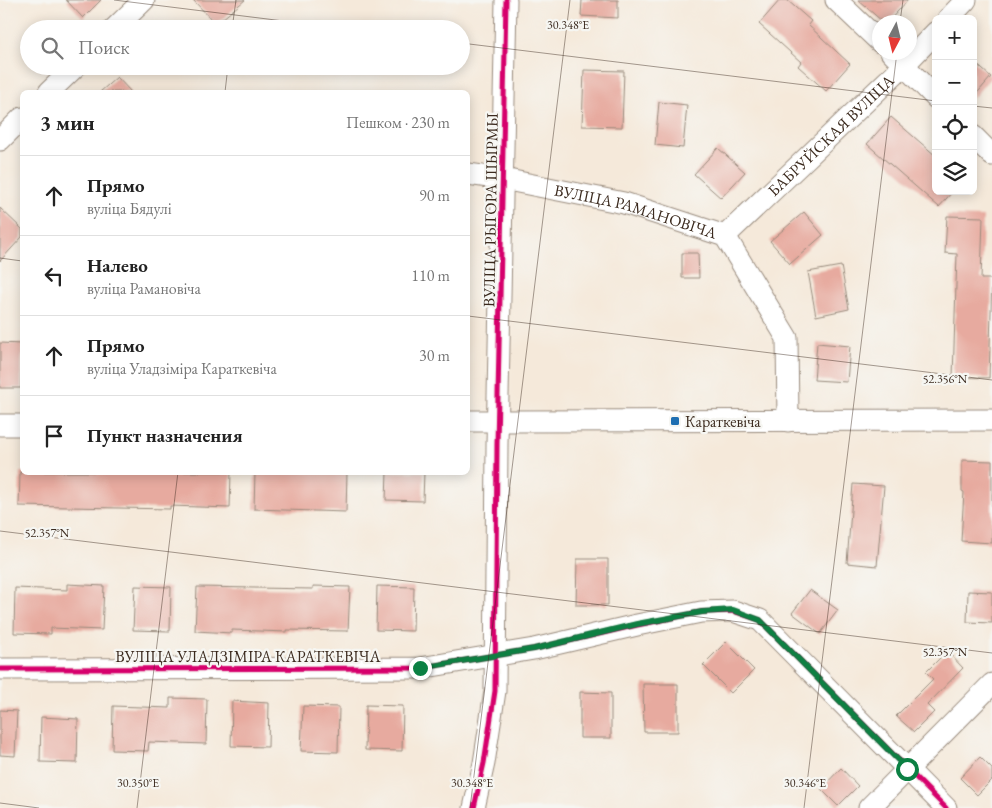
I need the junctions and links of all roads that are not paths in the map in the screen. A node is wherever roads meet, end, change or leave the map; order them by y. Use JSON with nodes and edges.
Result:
{"nodes":[{"id":1,"x":144,"y":0,"type":"edge"},
{"id":2,"x":506,"y":0,"type":"edge"},
{"id":3,"x":836,"y":0,"type":"edge"},
{"id":4,"x":966,"y":0,"type":"edge"},
{"id":5,"x":952,"y":15,"type":"edge"},
{"id":6,"x":123,"y":20,"type":"edge"},
{"id":7,"x":872,"y":34,"type":"edge"},
{"id":8,"x":932,"y":35,"type":"edge"},
{"id":9,"x":917,"y":45,"type":"edge"},
{"id":10,"x":896,"y":60,"type":"edge"},
{"id":11,"x":898,"y":60,"type":"edge"},
{"id":12,"x":67,"y":75,"type":"edge"},
{"id":13,"x":51,"y":90,"type":"edge"},
{"id":14,"x":932,"y":94,"type":"edge"},
{"id":15,"x":20,"y":120,"type":"edge"},
{"id":16,"x":0,"y":140,"type":"edge"},
{"id":17,"x":977,"y":140,"type":"edge"},
{"id":18,"x":992,"y":155,"type":"edge"},
{"id":19,"x":470,"y":174,"type":"edge"},
{"id":20,"x":503,"y":179,"type":"junction"},
{"id":21,"x":725,"y":236,"type":"junction"},
{"id":22,"x":788,"y":420,"type":"junction"},
{"id":23,"x":992,"y":420,"type":"edge"},
{"id":24,"x":470,"y":421,"type":"edge"},
{"id":25,"x":498,"y":421,"type":"junction"},
{"id":26,"x":0,"y":425,"type":"edge"},
{"id":27,"x":20,"y":425,"type":"edge"},
{"id":28,"x":495,"y":656,"type":"junction"},
{"id":29,"x":0,"y":669,"type":"edge"},
{"id":30,"x":992,"y":684,"type":"edge"},
{"id":31,"x":907,"y":769,"type":"junction"},
{"id":32,"x":474,"y":808,"type":"edge"},
{"id":33,"x":869,"y":808,"type":"edge"},
{"id":34,"x":946,"y":808,"type":"edge"}],
"edges":[{"from":1,"to":6,"type":"street"},
{"from":2,"to":20,"type":"street","name":"ВУЛІЦА РЫГОРА ШЫРМЫ"},
{"from":3,"to":7,"type":"street"},
{"from":4,"to":5,"type":"street"},
{"from":8,"to":9,"type":"street","name":"БАБРУЙСКАЯ ВУЛІЦА"},
{"from":10,"to":21,"type":"street","name":"БАБРУЙСКАЯ ВУЛІЦА"},
{"from":11,"to":14,"type":"street"},
{"from":12,"to":13,"type":"street"},
{"from":15,"to":16,"type":"street"},
{"from":17,"to":18,"type":"street"},
{"from":19,"to":20,"type":"street","name":"ВУЛІЦА РАМАНОВІЧА"},
{"from":20,"to":21,"type":"street","name":"ВУЛІЦА РАМАНОВІЧА"},
{"from":20,"to":25,"type":"street","name":"ВУЛІЦА РЫГОРА ШЫРМЫ"},
{"from":21,"to":22,"type":"street","name":"ВУЛІЦА РАМАНОВІЧА"},
{"from":22,"to":23,"type":"street"},
{"from":22,"to":25,"type":"street"},
{"from":24,"to":25,"type":"street"},
{"from":25,"to":28,"type":"street","name":"ВУЛІЦА РЫГОРА ШЫРМЫ"},
{"from":26,"to":27,"type":"street"},
{"from":28,"to":29,"type":"street","name":"ВУЛІЦА УЛАДЗІМІРА КАРАТКЕВІЧА"},
{"from":28,"to":31,"type":"street"},
{"from":28,"to":32,"type":"street","name":"ВУЛІЦА РЫГОРА ШЫРМЫ"},
{"from":30,"to":31,"type":"street"},
{"from":31,"to":33,"type":"street"},
{"from":31,"to":34,"type":"street"}]}
